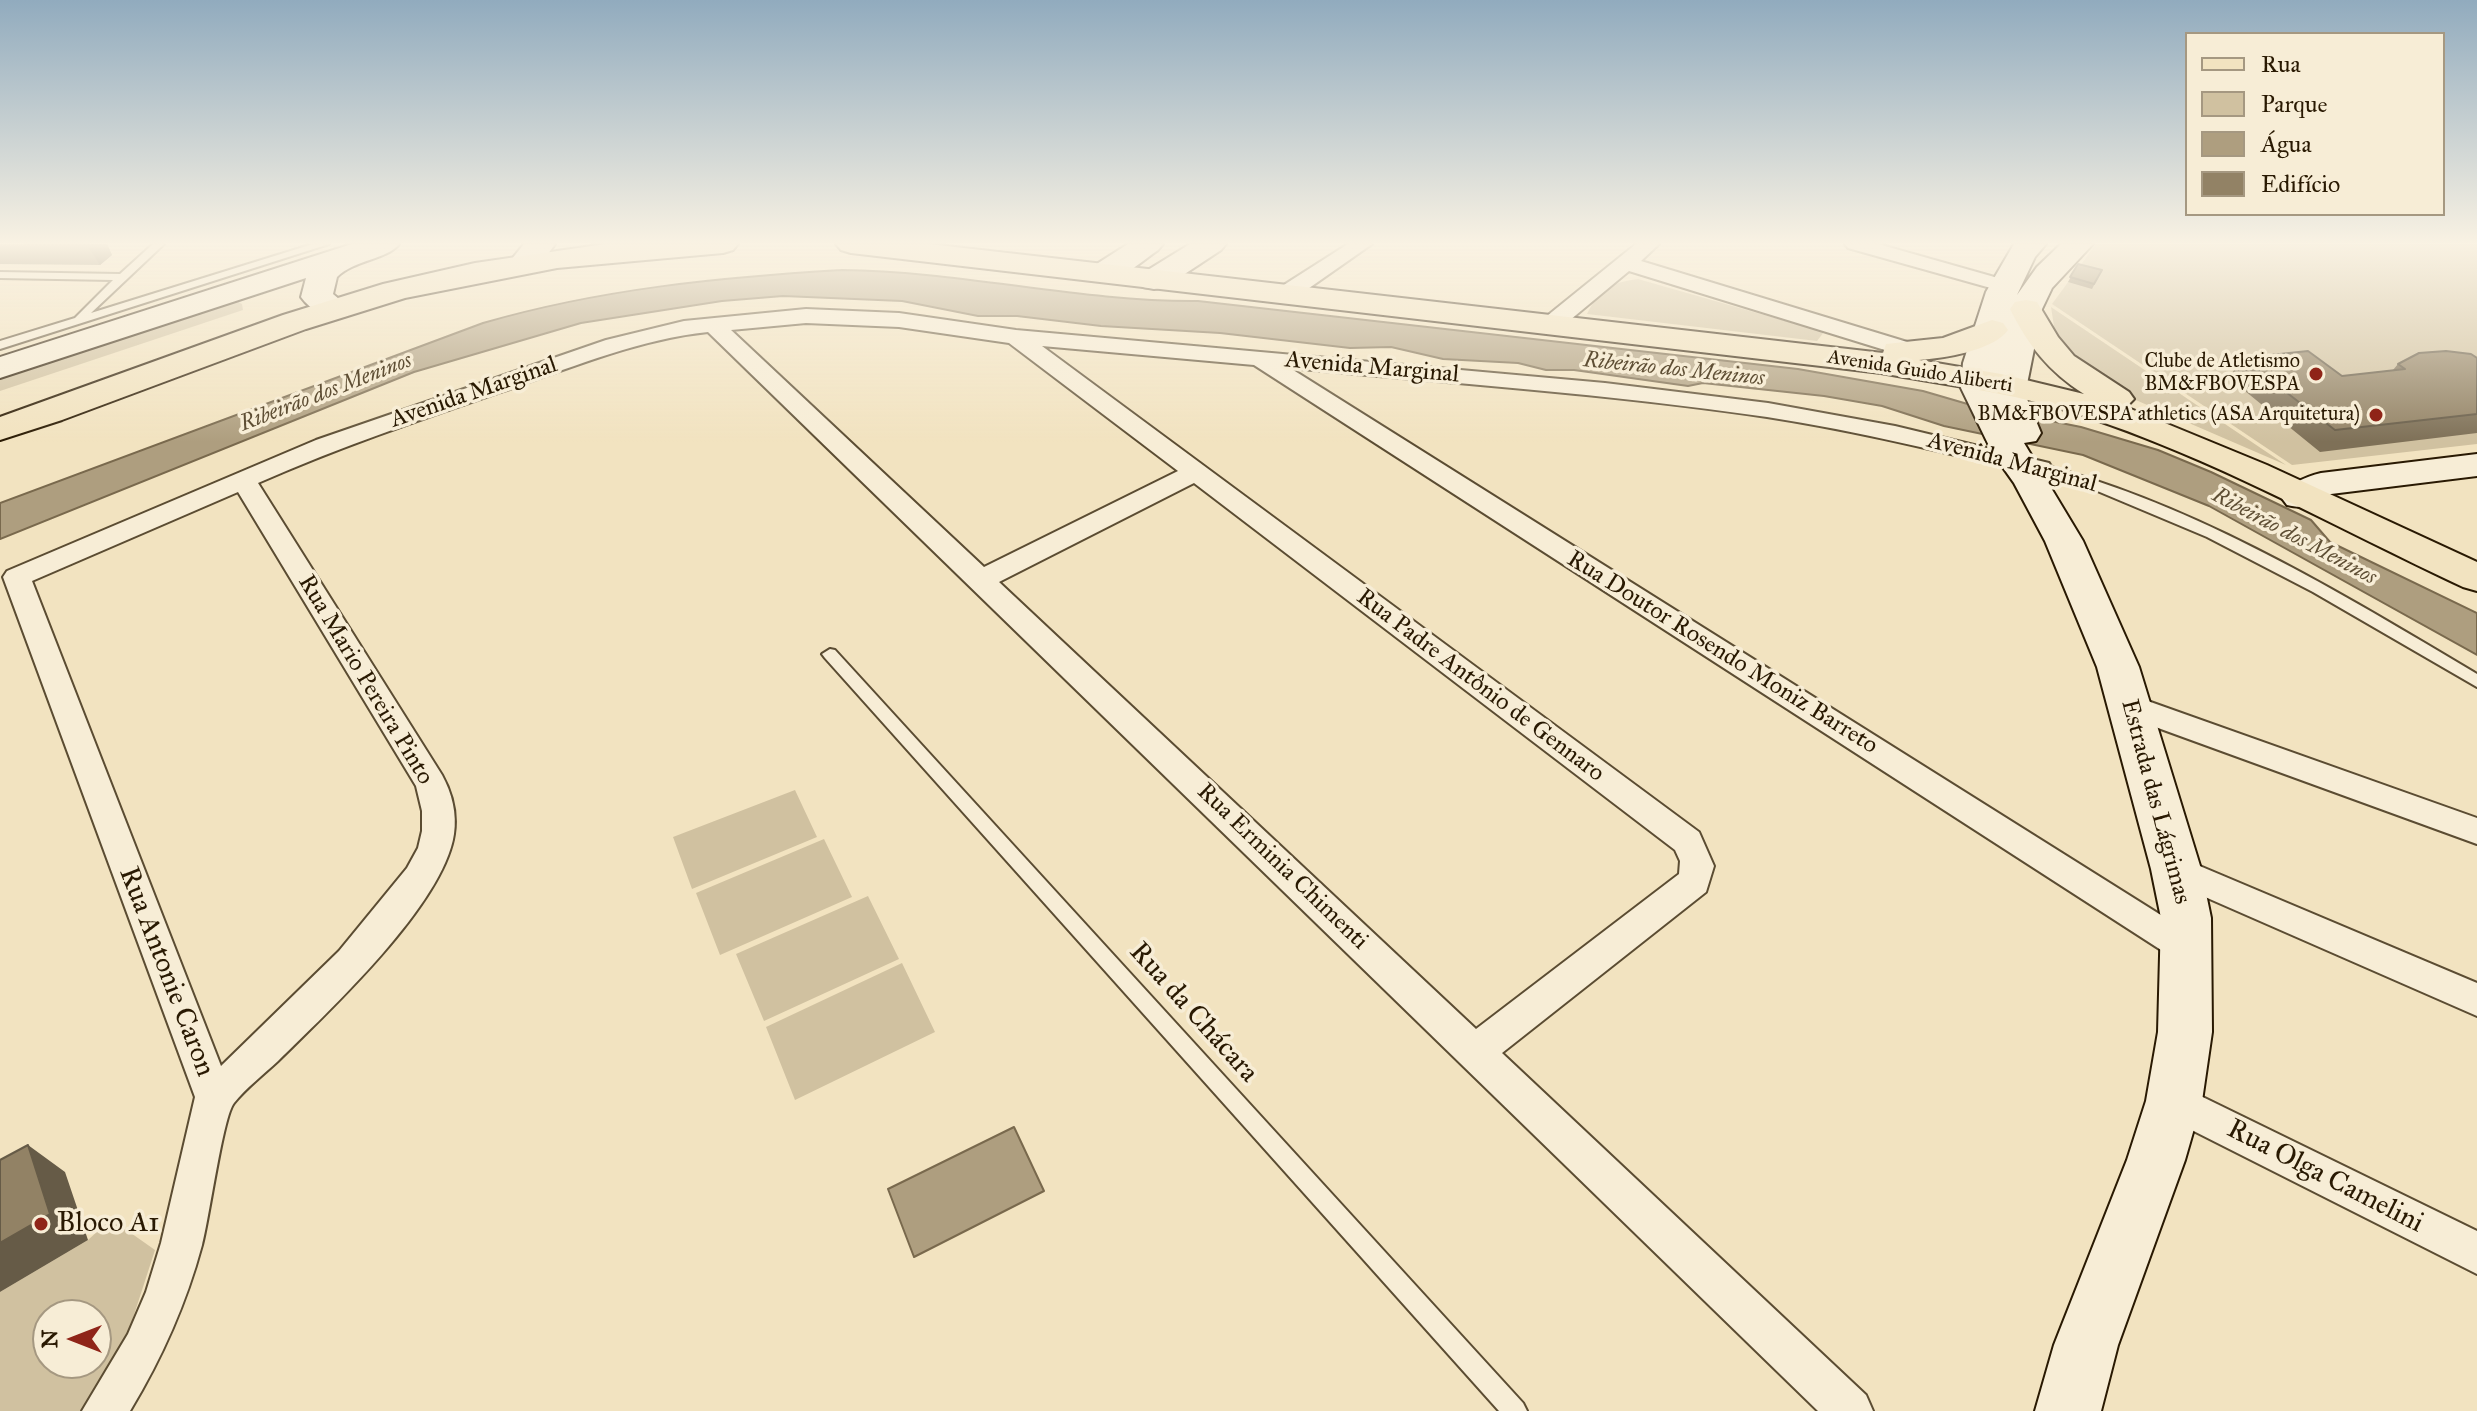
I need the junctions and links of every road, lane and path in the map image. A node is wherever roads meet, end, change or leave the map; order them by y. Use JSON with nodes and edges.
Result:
{"nodes":[{"id":1,"x":88,"y":310,"type":"edge"},
{"id":2,"x":117,"y":310,"type":"edge"},
{"id":3,"x":173,"y":310,"type":"edge"},
{"id":4,"x":303,"y":310,"type":"edge"},
{"id":5,"x":308,"y":310,"type":"edge"},
{"id":6,"x":1416,"y":310,"type":"edge"},
{"id":7,"x":1569,"y":310,"type":"edge"},
{"id":8,"x":1778,"y":310,"type":"edge"},
{"id":9,"x":2006,"y":310,"type":"edge"},
{"id":10,"x":2012,"y":310,"type":"edge"},
{"id":11,"x":2023,"y":310,"type":"edge"},
{"id":12,"x":76,"y":321,"type":"junction"},
{"id":13,"x":713,"y":325,"type":"junction"},
{"id":14,"x":1550,"y":325,"type":"junction"},
{"id":15,"x":1992,"y":330,"type":"junction"},
{"id":16,"x":1016,"y":337,"type":"junction"},
{"id":17,"x":0,"y":345,"type":"edge"},
{"id":18,"x":1909,"y":350,"type":"junction"},
{"id":19,"x":1807,"y":354,"type":"junction"},
{"id":20,"x":1257,"y":358,"type":"junction"},
{"id":21,"x":0,"y":368,"type":"edge"},
{"id":22,"x":1995,"y":394,"type":"junction"},
{"id":23,"x":0,"y":401,"type":"edge"},
{"id":24,"x":0,"y":429,"type":"edge"},
{"id":25,"x":2223,"y":460,"type":"junction"},
{"id":26,"x":2027,"y":464,"type":"junction"},
{"id":27,"x":2477,"y":465,"type":"edge"},
{"id":28,"x":1195,"y":473,"type":"junction"},
{"id":29,"x":243,"y":479,"type":"junction"},
{"id":30,"x":2300,"y":497,"type":"junction"},
{"id":31,"x":17,"y":577,"type":"joint"},
{"id":32,"x":2477,"y":578,"type":"edge"},
{"id":33,"x":980,"y":580,"type":"junction"},
{"id":34,"x":830,"y":654,"type":"dead end"},
{"id":35,"x":2477,"y":681,"type":"edge"},
{"id":36,"x":2128,"y":705,"type":"junction"},
{"id":37,"x":2477,"y":831,"type":"edge"},
{"id":38,"x":2176,"y":869,"type":"junction"},
{"id":39,"x":2187,"y":949,"type":"junction"},
{"id":40,"x":2477,"y":1000,"type":"edge"},
{"id":41,"x":1476,"y":1051,"type":"junction"},
{"id":42,"x":214,"y":1097,"type":"junction"},
{"id":43,"x":2174,"y":1101,"type":"junction"},
{"id":44,"x":2477,"y":1253,"type":"edge"},
{"id":45,"x":2077,"y":1407,"type":"edge"},
{"id":46,"x":105,"y":1411,"type":"edge"},
{"id":47,"x":1515,"y":1411,"type":"edge"},
{"id":48,"x":1850,"y":1411,"type":"edge"}],
"edges":[{"from":1,"to":12,"type":"lane"},
{"from":2,"to":12,"type":"lane"},
{"from":3,"to":21,"type":"main road"},
{"from":4,"to":23,"type":"main road"},
{"from":5,"to":24,"type":"main road"},
{"from":6,"to":14,"type":"main road","name":"Avenida Guido Aliberti"},
{"from":7,"to":14,"type":"street"},
{"from":8,"to":18,"type":"street"},
{"from":9,"to":15,"type":"main road"},
{"from":10,"to":22,"type":"main road"},
{"from":11,"to":25,"type":"main road"},
{"from":12,"to":17,"type":"lane"},
{"from":13,"to":16,"type":"street","name":"Avenida Marginal"},
{"from":13,"to":29,"type":"street","name":"Avenida Marginal"},
{"from":13,"to":33,"type":"street","name":"Rua Erminia Chimenti"},
{"from":14,"to":19,"type":"main road","name":"Avenida Guido Aliberti"},
{"from":15,"to":18,"type":"main road"},
{"from":15,"to":22,"type":"main road"},
{"from":16,"to":20,"type":"street","name":"Avenida Marginal"},
{"from":16,"to":28,"type":"street","name":"Rua Padre Antônio de Gennaro"},
{"from":18,"to":19,"type":"main road"},
{"from":19,"to":22,"type":"main road","name":"Avenida Guido Aliberti"},
{"from":20,"to":26,"type":"street","name":"Avenida Marginal"},
{"from":20,"to":39,"type":"street","name":"Rua Doutor Rosendo Moniz Barreto"},
{"from":22,"to":25,"type":"main road","name":"Avenida Guido Aliberti"},
{"from":22,"to":26,"type":"main road","name":"Estrada das Lágrimas"},
{"from":25,"to":30,"type":"main road","name":"Avenida Guido Aliberti"},
{"from":26,"to":35,"type":"lane","name":"Avenida Marginal"},
{"from":26,"to":36,"type":"main road","name":"Estrada das Lágrimas"},
{"from":27,"to":30,"type":"main road"},
{"from":28,"to":33,"type":"street"},
{"from":28,"to":41,"type":"street","name":"Rua Padre Antônio de Gennaro"},
{"from":29,"to":31,"type":"street","name":"Avenida Marginal"},
{"from":29,"to":42,"type":"street","name":"Rua Mario Pereira Pinto"},
{"from":30,"to":32,"type":"main road","name":"Avenida Guido Aliberti"},
{"from":31,"to":42,"type":"street","name":"Rua Antonie Caron"},
{"from":33,"to":41,"type":"street","name":"Rua Erminia Chimenti"},
{"from":34,"to":47,"type":"lane","name":"Rua da Chácara"},
{"from":36,"to":37,"type":"street"},
{"from":36,"to":38,"type":"main road","name":"Estrada das Lágrimas"},
{"from":38,"to":39,"type":"main road","name":"Estrada das Lágrimas"},
{"from":38,"to":40,"type":"street"},
{"from":39,"to":43,"type":"main road","name":"Estrada das Lágrimas"},
{"from":41,"to":48,"type":"street","name":"Rua Erminia Chimenti"},
{"from":42,"to":46,"type":"street","name":"Rua Antonie Caron"},
{"from":43,"to":44,"type":"street","name":"Rua Olga Camelini"},
{"from":43,"to":45,"type":"main road","name":"Estrada das Lágrimas"}]}
